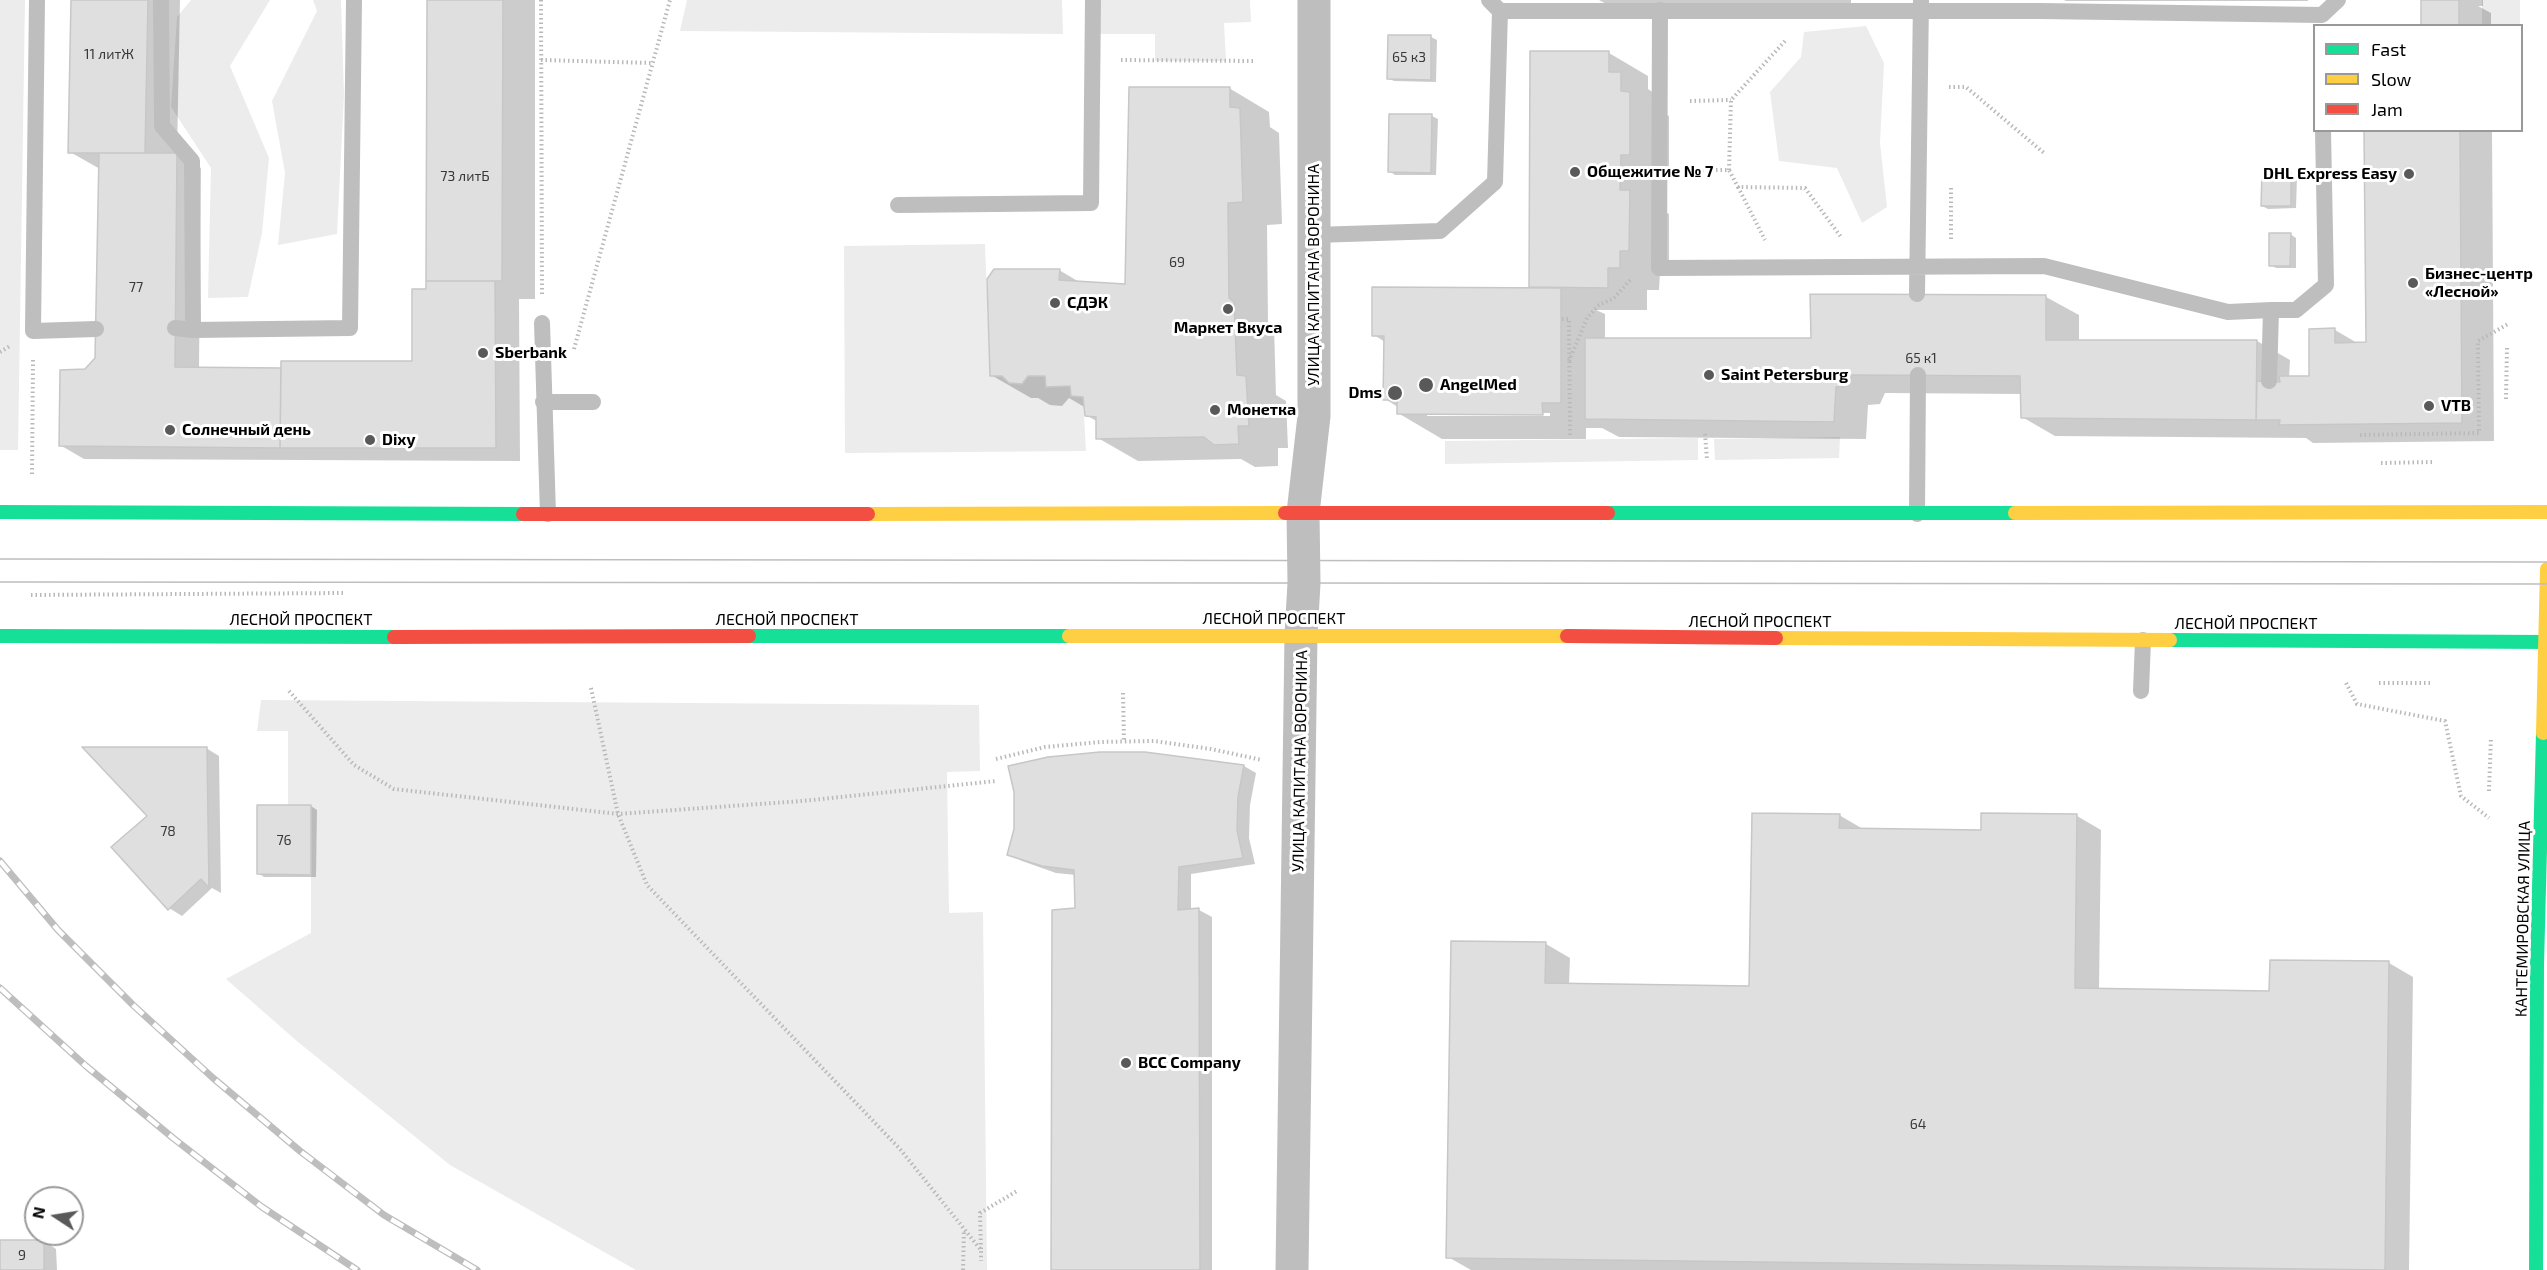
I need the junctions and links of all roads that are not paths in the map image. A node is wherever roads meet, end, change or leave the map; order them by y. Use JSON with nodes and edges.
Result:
{"nodes":[{"id":1,"x":37,"y":0,"type":"edge"},
{"id":2,"x":161,"y":0,"type":"edge"},
{"id":3,"x":354,"y":0,"type":"edge"},
{"id":4,"x":1094,"y":0,"type":"edge"},
{"id":5,"x":1314,"y":0,"type":"edge"},
{"id":6,"x":2338,"y":0,"type":"edge"},
{"id":7,"x":1495,"y":6,"type":"edge"},
{"id":8,"x":1921,"y":6,"type":"edge"},
{"id":9,"x":1660,"y":10,"type":"junction"},
{"id":10,"x":2322,"y":20,"type":"edge"},
{"id":11,"x":2323,"y":132,"type":"edge"},
{"id":12,"x":898,"y":205,"type":"dead end"},
{"id":13,"x":1314,"y":235,"type":"junction"},
{"id":14,"x":1917,"y":266,"type":"junction"},
{"id":15,"x":1917,"y":294,"type":"dead end"},
{"id":16,"x":2271,"y":310,"type":"junction"},
{"id":17,"x":542,"y":323,"type":"road end"},
{"id":18,"x":175,"y":328,"type":"dead end"},
{"id":19,"x":96,"y":329,"type":"dead end"},
{"id":20,"x":193,"y":330,"type":"junction"},
{"id":21,"x":1918,"y":375,"type":"dead end"},
{"id":22,"x":2269,"y":381,"type":"dead end"},
{"id":23,"x":552,"y":402,"type":"junction"},
{"id":24,"x":593,"y":402,"type":"dead end"},
{"id":25,"x":0,"y":512,"type":"edge"},
{"id":26,"x":2547,"y":512,"type":"edge"},
{"id":27,"x":1303,"y":513,"type":"junction"},
{"id":28,"x":548,"y":514,"type":"junction"},
{"id":29,"x":1917,"y":514,"type":"junction"},
{"id":30,"x":2547,"y":569,"type":"edge"},
{"id":31,"x":1301,"y":635,"type":"junction"},
{"id":32,"x":0,"y":636,"type":"edge"},
{"id":33,"x":2143,"y":640,"type":"junction"},
{"id":34,"x":2546,"y":642,"type":"edge"},
{"id":35,"x":2141,"y":691,"type":"dead end"},
{"id":36,"x":1292,"y":1270,"type":"edge"},
{"id":37,"x":2536,"y":1270,"type":"edge"}],
"edges":[{"from":1,"to":19,"type":"lane"},
{"from":2,"to":20,"type":"lane"},
{"from":3,"to":20,"type":"lane"},
{"from":4,"to":12,"type":"lane"},
{"from":5,"to":13,"type":"street","name":"УЛИЦА КАПИТАНА ВОРОНИНА"},
{"from":6,"to":10,"type":"lane"},
{"from":7,"to":9,"type":"lane"},
{"from":7,"to":13,"type":"lane"},
{"from":8,"to":9,"type":"lane"},
{"from":8,"to":10,"type":"lane"},
{"from":8,"to":14,"type":"lane"},
{"from":9,"to":14,"type":"lane"},
{"from":11,"to":16,"type":"lane"},
{"from":13,"to":27,"type":"street","name":"УЛИЦА КАПИТАНА ВОРОНИНА"},
{"from":14,"to":15,"type":"lane"},
{"from":14,"to":16,"type":"lane"},
{"from":16,"to":22,"type":"lane"},
{"from":17,"to":23,"type":"lane"},
{"from":18,"to":20,"type":"lane"},
{"from":21,"to":29,"type":"lane"},
{"from":23,"to":24,"type":"lane"},
{"from":23,"to":28,"type":"lane"},
{"from":25,"to":28,"type":"main road"},
{"from":26,"to":29,"type":"main road"},
{"from":27,"to":28,"type":"main road"},
{"from":27,"to":29,"type":"main road"},
{"from":27,"to":31,"type":"street","name":"УЛИЦА КАПИТАНА ВОРОНИНА"},
{"from":30,"to":34,"type":"main road","name":"КАНТЕМИРОВСКАЯ УЛИЦА"},
{"from":31,"to":32,"type":"main road","name":"ЛЕСНОЙ ПРОСПЕКТ"},
{"from":31,"to":33,"type":"main road","name":"ЛЕСНОЙ ПРОСПЕКТ"},
{"from":31,"to":36,"type":"street","name":"УЛИЦА КАПИТАНА ВОРОНИНА"},
{"from":33,"to":34,"type":"main road","name":"ЛЕСНОЙ ПРОСПЕКТ"},
{"from":33,"to":35,"type":"lane"},
{"from":34,"to":37,"type":"main road","name":"КАНТЕМИРОВСКАЯ УЛИЦА"}]}
